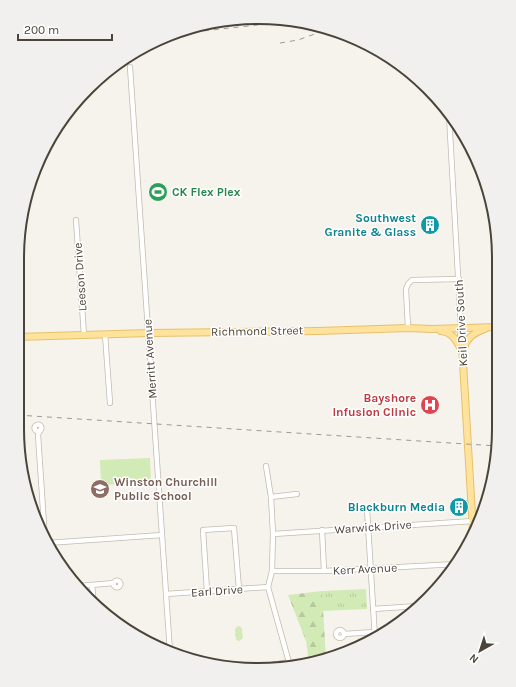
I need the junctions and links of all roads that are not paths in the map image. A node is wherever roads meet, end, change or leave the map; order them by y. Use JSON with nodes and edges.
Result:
{"nodes":[{"id":1,"x":130,"y":67,"type":"dead end"},
{"id":2,"x":450,"y":123,"type":"edge"},
{"id":3,"x":76,"y":220,"type":"dead end"},
{"id":4,"x":459,"y":279,"type":"junction"},
{"id":5,"x":492,"y":327,"type":"edge"},
{"id":6,"x":408,"y":328,"type":"junction"},
{"id":7,"x":492,"y":328,"type":"edge"},
{"id":8,"x":432,"y":329,"type":"junction"},
{"id":9,"x":461,"y":329,"type":"junction"},
{"id":10,"x":149,"y":333,"type":"junction"},
{"id":11,"x":105,"y":334,"type":"junction"},
{"id":12,"x":84,"y":335,"type":"junction"},
{"id":13,"x":24,"y":337,"type":"edge"},
{"id":14,"x":463,"y":351,"type":"junction"},
{"id":15,"x":110,"y":403,"type":"dead end"},
{"id":16,"x":38,"y":431,"type":"dead end"},
{"id":17,"x":266,"y":466,"type":"dead end"},
{"id":18,"x":296,"y":494,"type":"dead end"},
{"id":19,"x":271,"y":497,"type":"junction"},
{"id":20,"x":367,"y":509,"type":"dead end"},
{"id":21,"x":473,"y":521,"type":"joint"},
{"id":22,"x":44,"y":523,"type":"edge"},
{"id":23,"x":367,"y":528,"type":"junction"},
{"id":24,"x":322,"y":530,"type":"junction"},
{"id":25,"x":273,"y":534,"type":"junction"},
{"id":26,"x":162,"y":535,"type":"junction"},
{"id":27,"x":53,"y":543,"type":"edge"},
{"id":28,"x":449,"y":564,"type":"edge"},
{"id":29,"x":370,"y":568,"type":"junction"},
{"id":30,"x":272,"y":571,"type":"junction"},
{"id":31,"x":324,"y":571,"type":"junction"},
{"id":32,"x":114,"y":583,"type":"dead end"},
{"id":33,"x":92,"y":585,"type":"junction"},
{"id":34,"x":85,"y":586,"type":"edge"},
{"id":35,"x":268,"y":587,"type":"junction"},
{"id":36,"x":238,"y":589,"type":"junction"},
{"id":37,"x":207,"y":590,"type":"junction"},
{"id":38,"x":93,"y":594,"type":"edge"},
{"id":39,"x":166,"y":594,"type":"junction"},
{"id":40,"x":410,"y":607,"type":"edge"},
{"id":41,"x":373,"y":609,"type":"junction"},
{"id":42,"x":375,"y":632,"type":"joint"},
{"id":43,"x":344,"y":634,"type":"dead end"},
{"id":44,"x":170,"y":646,"type":"edge"},
{"id":45,"x":288,"y":661,"type":"edge"}],
"edges":[{"from":1,"to":10,"type":"street","name":"Merritt Avenue"},
{"from":2,"to":4,"type":"street","name":"Keil Drive South"},
{"from":3,"to":12,"type":"street","name":"Leeson Drive"},
{"from":4,"to":6,"type":"street"},
{"from":4,"to":9,"type":"street","name":"Keil Drive South"},
{"from":5,"to":9,"type":"main road","name":"Richmond Street"},
{"from":6,"to":8,"type":"main road","name":"Richmond Street"},
{"from":6,"to":10,"type":"main road","name":"Richmond Street"},
{"from":7,"to":14,"type":"main road"},
{"from":8,"to":9,"type":"main road","name":"Richmond Street"},
{"from":8,"to":14,"type":"main road"},
{"from":9,"to":14,"type":"main road","name":"Keil Drive South"},
{"from":10,"to":11,"type":"main road","name":"Richmond Street"},
{"from":10,"to":26,"type":"street","name":"Merritt Avenue"},
{"from":11,"to":12,"type":"main road","name":"Richmond Street"},
{"from":11,"to":15,"type":"street"},
{"from":12,"to":13,"type":"main road","name":"Richmond Street"},
{"from":14,"to":21,"type":"main road","name":"Keil Drive South"},
{"from":16,"to":22,"type":"street"},
{"from":17,"to":19,"type":"street"},
{"from":18,"to":19,"type":"street"},
{"from":19,"to":25,"type":"street"},
{"from":20,"to":23,"type":"street"},
{"from":21,"to":23,"type":"street","name":"Warwick Drive"},
{"from":23,"to":24,"type":"street","name":"Warwick Drive"},
{"from":23,"to":29,"type":"street"},
{"from":24,"to":25,"type":"street","name":"Warwick Drive"},
{"from":24,"to":31,"type":"street"},
{"from":25,"to":30,"type":"street"},
{"from":26,"to":27,"type":"street"},
{"from":26,"to":39,"type":"street","name":"Merritt Avenue"},
{"from":28,"to":29,"type":"street","name":"Kerr Avenue"},
{"from":29,"to":31,"type":"street","name":"Kerr Avenue"},
{"from":29,"to":41,"type":"street"},
{"from":30,"to":31,"type":"street","name":"Kerr Avenue"},
{"from":30,"to":35,"type":"street"},
{"from":32,"to":33,"type":"street"},
{"from":33,"to":34,"type":"street"},
{"from":33,"to":38,"type":"street"},
{"from":35,"to":36,"type":"street","name":"Earl Drive"},
{"from":35,"to":45,"type":"street"},
{"from":36,"to":37,"type":"street","name":"Earl Drive"},
{"from":36,"to":37,"type":"street"},
{"from":37,"to":39,"type":"street","name":"Earl Drive"},
{"from":39,"to":44,"type":"street","name":"Merritt Avenue"},
{"from":40,"to":41,"type":"street"},
{"from":41,"to":42,"type":"street"},
{"from":42,"to":43,"type":"street"}]}
